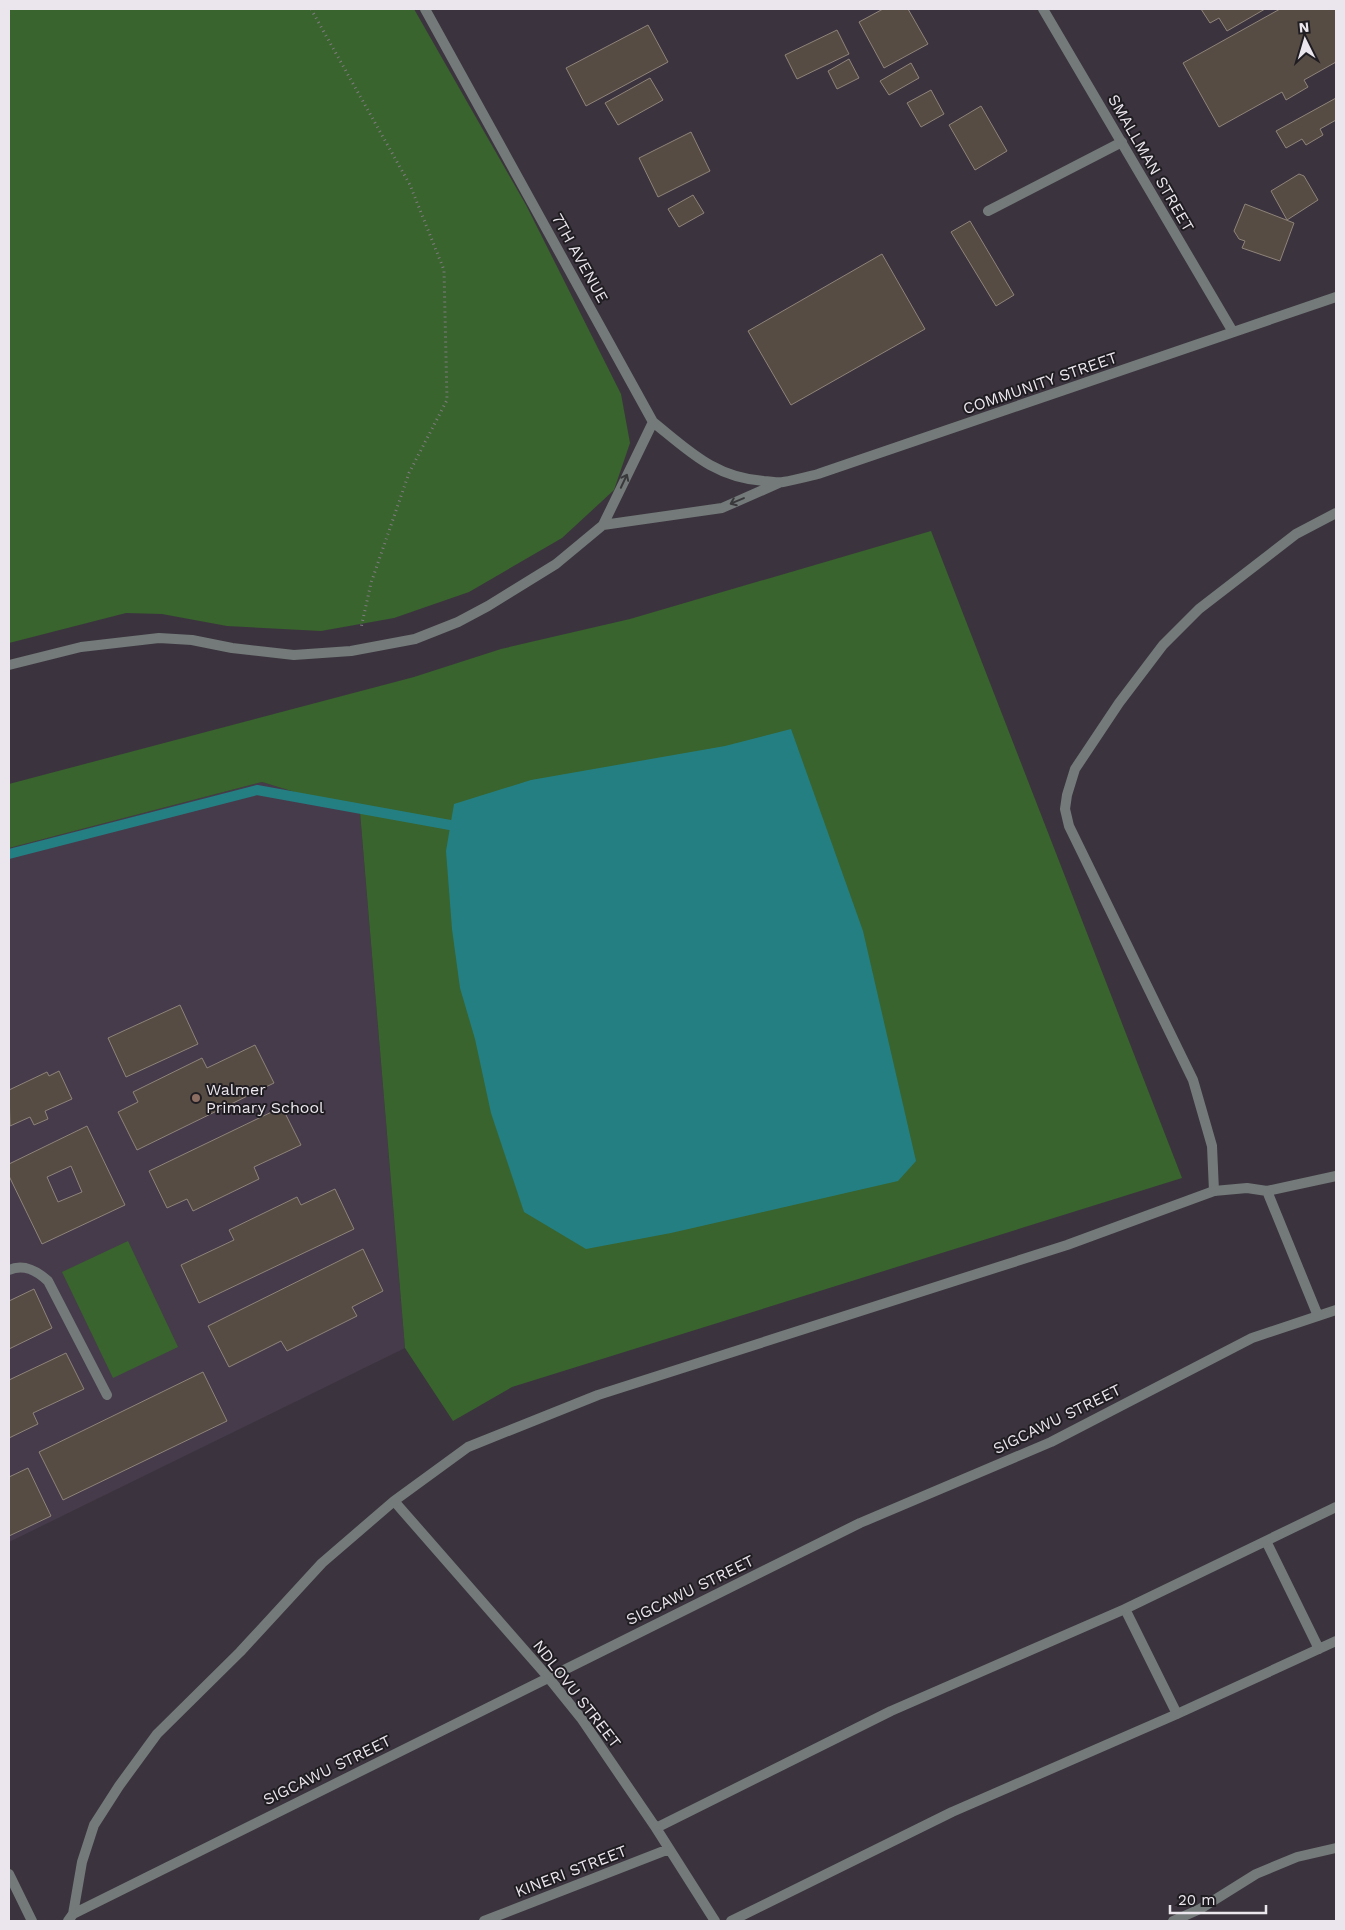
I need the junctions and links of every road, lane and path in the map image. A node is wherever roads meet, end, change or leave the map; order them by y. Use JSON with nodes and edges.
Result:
{"nodes":[{"id":1,"x":311,"y":9,"type":"edge"},
{"id":2,"x":425,"y":9,"type":"edge"},
{"id":3,"x":1044,"y":9,"type":"edge"},
{"id":4,"x":1122,"y":142,"type":"junction"},
{"id":5,"x":988,"y":211,"type":"dead end"},
{"id":6,"x":1336,"y":297,"type":"edge"},
{"id":7,"x":1233,"y":332,"type":"junction"},
{"id":8,"x":653,"y":422,"type":"junction"},
{"id":9,"x":750,"y":480,"type":"joint"},
{"id":10,"x":781,"y":482,"type":"junction"},
{"id":11,"x":1336,"y":513,"type":"edge"},
{"id":12,"x":604,"y":526,"type":"junction"},
{"id":13,"x":351,"y":651,"type":"junction"},
{"id":14,"x":9,"y":665,"type":"edge"},
{"id":15,"x":1336,"y":1176,"type":"edge"},
{"id":16,"x":1214,"y":1191,"type":"junction"},
{"id":17,"x":1267,"y":1191,"type":"junction"},
{"id":18,"x":9,"y":1270,"type":"edge"},
{"id":19,"x":1336,"y":1310,"type":"edge"},
{"id":20,"x":1318,"y":1316,"type":"junction"},
{"id":21,"x":107,"y":1395,"type":"dead end"},
{"id":22,"x":394,"y":1501,"type":"junction"},
{"id":23,"x":1336,"y":1507,"type":"edge"},
{"id":24,"x":1266,"y":1541,"type":"junction"},
{"id":25,"x":1125,"y":1609,"type":"junction"},
{"id":26,"x":1336,"y":1641,"type":"edge"},
{"id":27,"x":1319,"y":1649,"type":"junction"},
{"id":28,"x":548,"y":1677,"type":"junction"},
{"id":29,"x":1177,"y":1714,"type":"junction"},
{"id":30,"x":656,"y":1828,"type":"junction"},
{"id":31,"x":1336,"y":1848,"type":"edge"},
{"id":32,"x":669,"y":1849,"type":"junction"},
{"id":33,"x":9,"y":1874,"type":"edge"},
{"id":34,"x":70,"y":1917,"type":"edge"},
{"id":35,"x":32,"y":1921,"type":"edge"},
{"id":36,"x":484,"y":1921,"type":"edge"},
{"id":37,"x":715,"y":1921,"type":"edge"},
{"id":38,"x":731,"y":1921,"type":"edge"},
{"id":39,"x":1173,"y":1921,"type":"edge"}],
"edges":[{"from":1,"to":13,"type":"path"},
{"from":2,"to":8,"type":"street","name":"7TH AVENUE"},
{"from":3,"to":4,"type":"street","name":"SMALLMAN STREET"},
{"from":4,"to":5,"type":"street"},
{"from":4,"to":7,"type":"street","name":"SMALLMAN STREET"},
{"from":6,"to":7,"type":"street","name":"COMMUNITY STREET"},
{"from":7,"to":10,"type":"street","name":"COMMUNITY STREET"},
{"from":8,"to":9,"type":"street","name":"7TH AVENUE"},
{"from":12,"to":8,"type":"street","one_way":true},
{"from":9,"to":10,"type":"street","name":"COMMUNITY STREET"},
{"from":10,"to":12,"type":"street","one_way":true},
{"from":11,"to":16,"type":"street"},
{"from":12,"to":13,"type":"street"},
{"from":13,"to":14,"type":"street"},
{"from":15,"to":17,"type":"street"},
{"from":16,"to":17,"type":"street"},
{"from":16,"to":22,"type":"street"},
{"from":17,"to":20,"type":"street"},
{"from":18,"to":21,"type":"street"},
{"from":19,"to":20,"type":"street","name":"SIGCAWU STREET"},
{"from":20,"to":28,"type":"street","name":"SIGCAWU STREET"},
{"from":22,"to":28,"type":"street","name":"NDLOVU STREET"},
{"from":22,"to":34,"type":"street"},
{"from":23,"to":24,"type":"street"},
{"from":24,"to":25,"type":"street"},
{"from":24,"to":27,"type":"street"},
{"from":25,"to":29,"type":"street"},
{"from":25,"to":30,"type":"street"},
{"from":26,"to":27,"type":"street"},
{"from":27,"to":29,"type":"street"},
{"from":28,"to":30,"type":"street","name":"NDLOVU STREET"},
{"from":28,"to":34,"type":"street","name":"SIGCAWU STREET"},
{"from":29,"to":38,"type":"street"},
{"from":30,"to":32,"type":"street","name":"NDLOVU STREET"},
{"from":31,"to":39,"type":"street"},
{"from":32,"to":36,"type":"street","name":"KINERI STREET"},
{"from":32,"to":37,"type":"street","name":"NDLOVU STREET"},
{"from":33,"to":35,"type":"street"}]}
